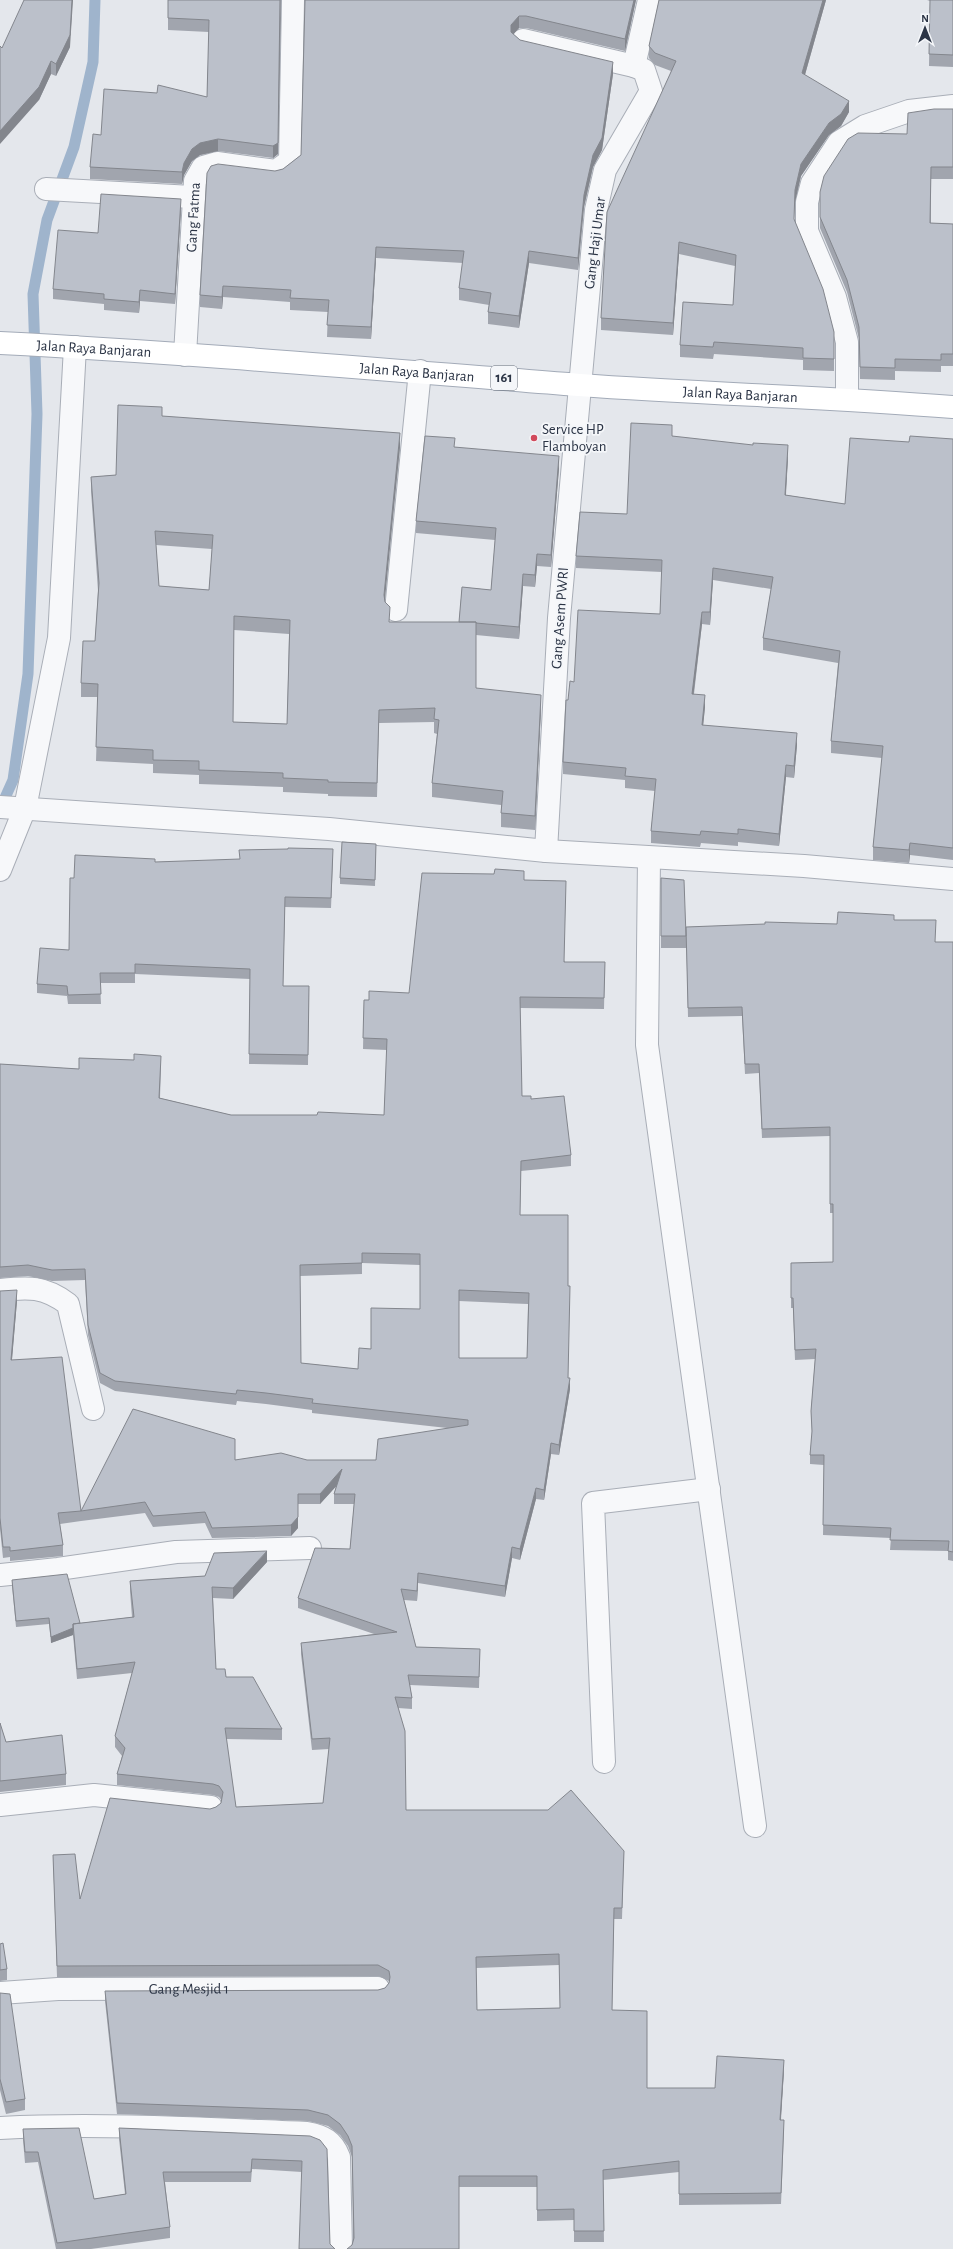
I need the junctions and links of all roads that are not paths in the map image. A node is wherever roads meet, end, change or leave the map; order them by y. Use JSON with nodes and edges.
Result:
{"nodes":[{"id":1,"x":294,"y":0,"type":"edge"},
{"id":2,"x":650,"y":0,"type":"edge"},
{"id":3,"x":523,"y":40,"type":"edge"},
{"id":4,"x":634,"y":66,"type":"junction"},
{"id":5,"x":953,"y":106,"type":"edge"},
{"id":6,"x":46,"y":189,"type":"dead end"},
{"id":7,"x":192,"y":196,"type":"junction"},
{"id":8,"x":0,"y":343,"type":"edge"},
{"id":9,"x":65,"y":346,"type":"junction"},
{"id":10,"x":185,"y":355,"type":"junction"},
{"id":11,"x":420,"y":371,"type":"junction"},
{"id":12,"x":581,"y":385,"type":"junction"},
{"id":13,"x":847,"y":398,"type":"junction"},
{"id":14,"x":953,"y":407,"type":"edge"},
{"id":15,"x":396,"y":610,"type":"dead end"},
{"id":16,"x":2,"y":807,"type":"edge"},
{"id":17,"x":25,"y":808,"type":"junction"},
{"id":18,"x":546,"y":851,"type":"junction"},
{"id":19,"x":649,"y":858,"type":"junction"},
{"id":20,"x":0,"y":870,"type":"edge"},
{"id":21,"x":953,"y":878,"type":"edge"},
{"id":22,"x":0,"y":1290,"type":"edge"},
{"id":23,"x":93,"y":1409,"type":"dead end"},
{"id":24,"x":709,"y":1489,"type":"junction"},
{"id":25,"x":310,"y":1548,"type":"dead end"},
{"id":26,"x":0,"y":1575,"type":"edge"},
{"id":27,"x":604,"y":1762,"type":"dead end"},
{"id":28,"x":0,"y":1805,"type":"edge"},
{"id":29,"x":212,"y":1807,"type":"edge"},
{"id":30,"x":755,"y":1826,"type":"dead end"},
{"id":31,"x":378,"y":1988,"type":"edge"},
{"id":32,"x":0,"y":1993,"type":"edge"},
{"id":33,"x":0,"y":2128,"type":"edge"},
{"id":34,"x":341,"y":2249,"type":"edge"}],
"edges":[{"from":1,"to":7,"type":"street","name":"Gang Fatma"},
{"from":2,"to":4,"type":"street"},
{"from":3,"to":4,"type":"street"},
{"from":4,"to":12,"type":"street","name":"Gang Haji Umar"},
{"from":5,"to":13,"type":"street"},
{"from":6,"to":7,"type":"street"},
{"from":7,"to":10,"type":"street","name":"Gang Fatma"},
{"from":8,"to":9,"type":"main road","name":"Jalan Raya Banjaran","number":"161"},
{"from":9,"to":10,"type":"main road","name":"Jalan Raya Banjaran","number":"161"},
{"from":9,"to":17,"type":"street"},
{"from":10,"to":11,"type":"main road","name":"Jalan Raya Banjaran","number":"161"},
{"from":11,"to":12,"type":"main road","name":"Jalan Raya Banjaran","number":"161"},
{"from":11,"to":15,"type":"street"},
{"from":12,"to":13,"type":"main road","name":"Jalan Raya Banjaran","number":"161"},
{"from":12,"to":18,"type":"street","name":"Gang Asem PWRI"},
{"from":13,"to":14,"type":"main road","name":"Jalan Raya Banjaran","number":"161"},
{"from":16,"to":17,"type":"street"},
{"from":17,"to":18,"type":"street"},
{"from":17,"to":20,"type":"street"},
{"from":18,"to":19,"type":"street"},
{"from":19,"to":21,"type":"street"},
{"from":19,"to":24,"type":"street"},
{"from":22,"to":23,"type":"street"},
{"from":24,"to":27,"type":"street"},
{"from":24,"to":30,"type":"street"},
{"from":25,"to":26,"type":"street"},
{"from":28,"to":29,"type":"street"},
{"from":31,"to":32,"type":"street","name":"Gang Mesjid 1"},
{"from":33,"to":34,"type":"street"}]}
